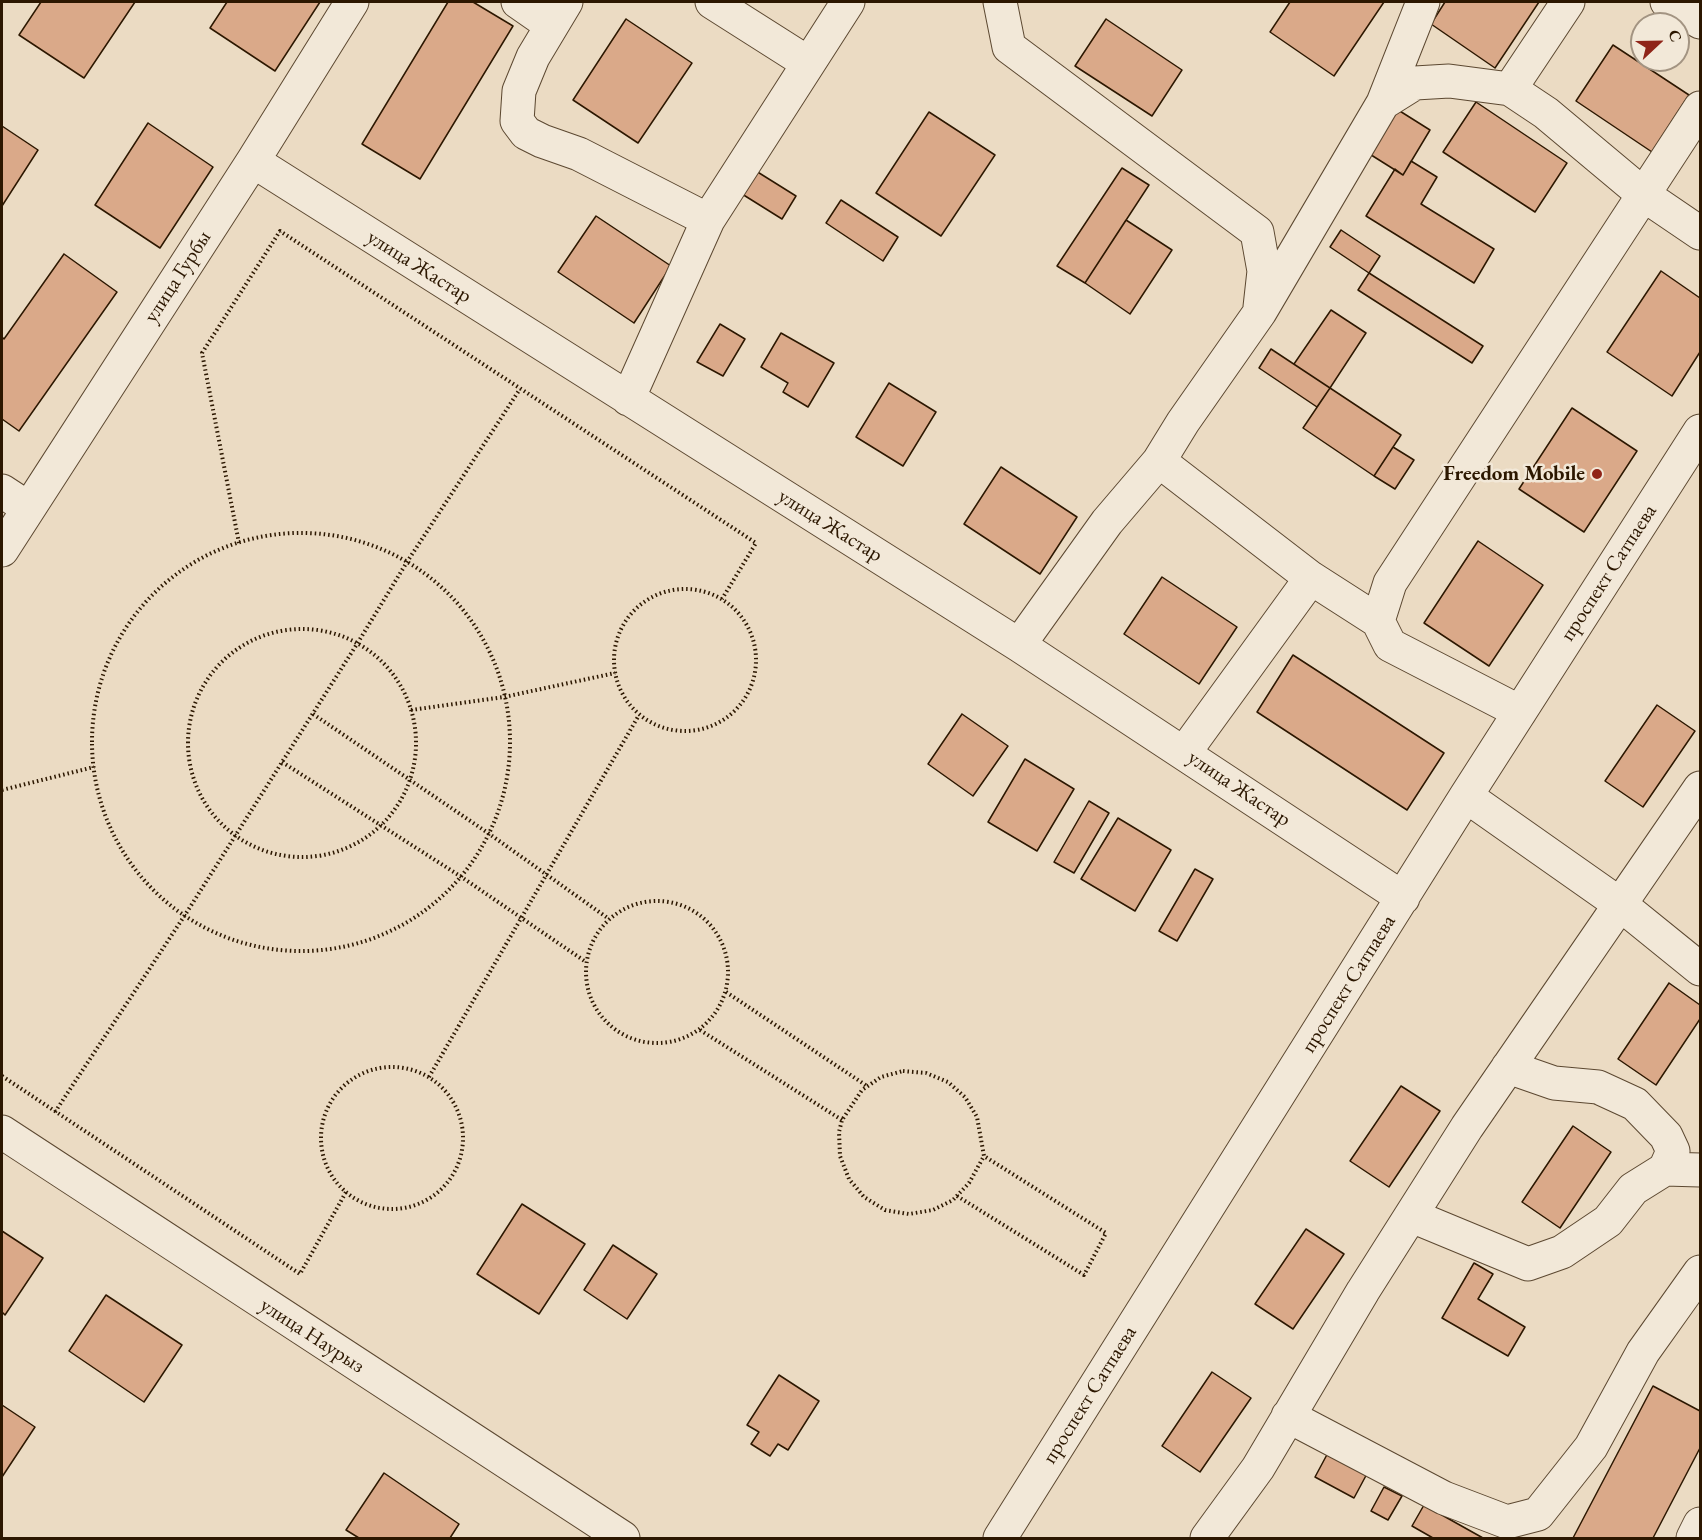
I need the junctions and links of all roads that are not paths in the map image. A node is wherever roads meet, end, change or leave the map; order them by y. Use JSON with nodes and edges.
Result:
{"nodes":[{"id":1,"x":352,"y":2,"type":"edge"},
{"id":2,"x":518,"y":2,"type":"edge"},
{"id":3,"x":712,"y":2,"type":"edge"},
{"id":4,"x":848,"y":2,"type":"edge"},
{"id":5,"x":1000,"y":2,"type":"edge"},
{"id":6,"x":1423,"y":2,"type":"edge"},
{"id":7,"x":1568,"y":2,"type":"edge"},
{"id":8,"x":1667,"y":2,"type":"edge"},
{"id":9,"x":559,"y":13,"type":"edge"},
{"id":10,"x":1701,"y":22,"type":"edge"},
{"id":11,"x":808,"y":63,"type":"junction"},
{"id":12,"x":1510,"y":90,"type":"junction"},
{"id":13,"x":1383,"y":103,"type":"junction"},
{"id":14,"x":1701,"y":108,"type":"edge"},
{"id":15,"x":253,"y":161,"type":"junction"},
{"id":16,"x":1644,"y":195,"type":"junction"},
{"id":17,"x":708,"y":220,"type":"junction"},
{"id":18,"x":1701,"y":233,"type":"edge"},
{"id":19,"x":1260,"y":312,"type":"junction"},
{"id":20,"x":628,"y":399,"type":"junction"},
{"id":21,"x":1701,"y":431,"type":"edge"},
{"id":22,"x":1159,"y":461,"type":"junction"},
{"id":23,"x":15,"y":499,"type":"edge"},
{"id":24,"x":2,"y":550,"type":"edge"},
{"id":25,"x":1311,"y":578,"type":"junction"},
{"id":26,"x":1378,"y":621,"type":"junction"},
{"id":27,"x":1020,"y":645,"type":"junction"},
{"id":28,"x":1520,"y":712,"type":"junction"},
{"id":29,"x":1184,"y":753,"type":"junction"},
{"id":30,"x":1701,"y":788,"type":"edge"},
{"id":31,"x":1466,"y":796,"type":"junction"},
{"id":32,"x":1403,"y":898,"type":"junction"},
{"id":33,"x":1621,"y":905,"type":"junction"},
{"id":34,"x":1701,"y":969,"type":"edge"},
{"id":35,"x":1508,"y":1067,"type":"junction"},
{"id":36,"x":2,"y":1132,"type":"edge"},
{"id":37,"x":1665,"y":1169,"type":"junction"},
{"id":38,"x":1701,"y":1170,"type":"edge"},
{"id":39,"x":1412,"y":1216,"type":"junction"},
{"id":40,"x":1701,"y":1272,"type":"edge"},
{"id":41,"x":1288,"y":1416,"type":"junction"},
{"id":42,"x":1701,"y":1524,"type":"edge"},
{"id":43,"x":623,"y":1539,"type":"edge"},
{"id":44,"x":1000,"y":1539,"type":"edge"},
{"id":45,"x":1207,"y":1539,"type":"edge"},
{"id":46,"x":1693,"y":1539,"type":"edge"}],
"edges":[{"from":1,"to":15,"type":"street","name":"улица Гурбы"},
{"from":2,"to":9,"type":"street"},
{"from":3,"to":11,"type":"street"},
{"from":4,"to":11,"type":"street"},
{"from":5,"to":19,"type":"street"},
{"from":6,"to":13,"type":"street"},
{"from":7,"to":12,"type":"street"},
{"from":8,"to":10,"type":"street"},
{"from":9,"to":17,"type":"street"},
{"from":11,"to":17,"type":"street"},
{"from":12,"to":13,"type":"street"},
{"from":12,"to":16,"type":"street"},
{"from":13,"to":19,"type":"street"},
{"from":14,"to":16,"type":"street"},
{"from":15,"to":20,"type":"street","name":"улица Жастар"},
{"from":15,"to":23,"type":"street","name":"улица Гурбы"},
{"from":16,"to":18,"type":"street"},
{"from":16,"to":26,"type":"street"},
{"from":17,"to":20,"type":"street"},
{"from":19,"to":22,"type":"street"},
{"from":20,"to":27,"type":"street","name":"улица Жастар"},
{"from":21,"to":28,"type":"street","name":"проспект Сатпаева"},
{"from":22,"to":25,"type":"street"},
{"from":22,"to":27,"type":"street"},
{"from":23,"to":24,"type":"street","name":"улица Гурбы"},
{"from":25,"to":26,"type":"street"},
{"from":25,"to":29,"type":"street"},
{"from":26,"to":28,"type":"street"},
{"from":27,"to":29,"type":"street","name":"улица Жастар"},
{"from":28,"to":31,"type":"street","name":"проспект Сатпаева"},
{"from":29,"to":32,"type":"street","name":"улица Жастар"},
{"from":30,"to":33,"type":"street"},
{"from":31,"to":32,"type":"street","name":"проспект Сатпаева"},
{"from":31,"to":33,"type":"street"},
{"from":32,"to":44,"type":"street","name":"проспект Сатпаева"},
{"from":33,"to":34,"type":"street"},
{"from":33,"to":35,"type":"street"},
{"from":35,"to":37,"type":"street"},
{"from":35,"to":39,"type":"street"},
{"from":36,"to":43,"type":"street","name":"улица Наурыз"},
{"from":37,"to":38,"type":"street"},
{"from":37,"to":39,"type":"street"},
{"from":39,"to":41,"type":"street"},
{"from":40,"to":41,"type":"street"},
{"from":41,"to":45,"type":"street"},
{"from":42,"to":46,"type":"street"}]}
